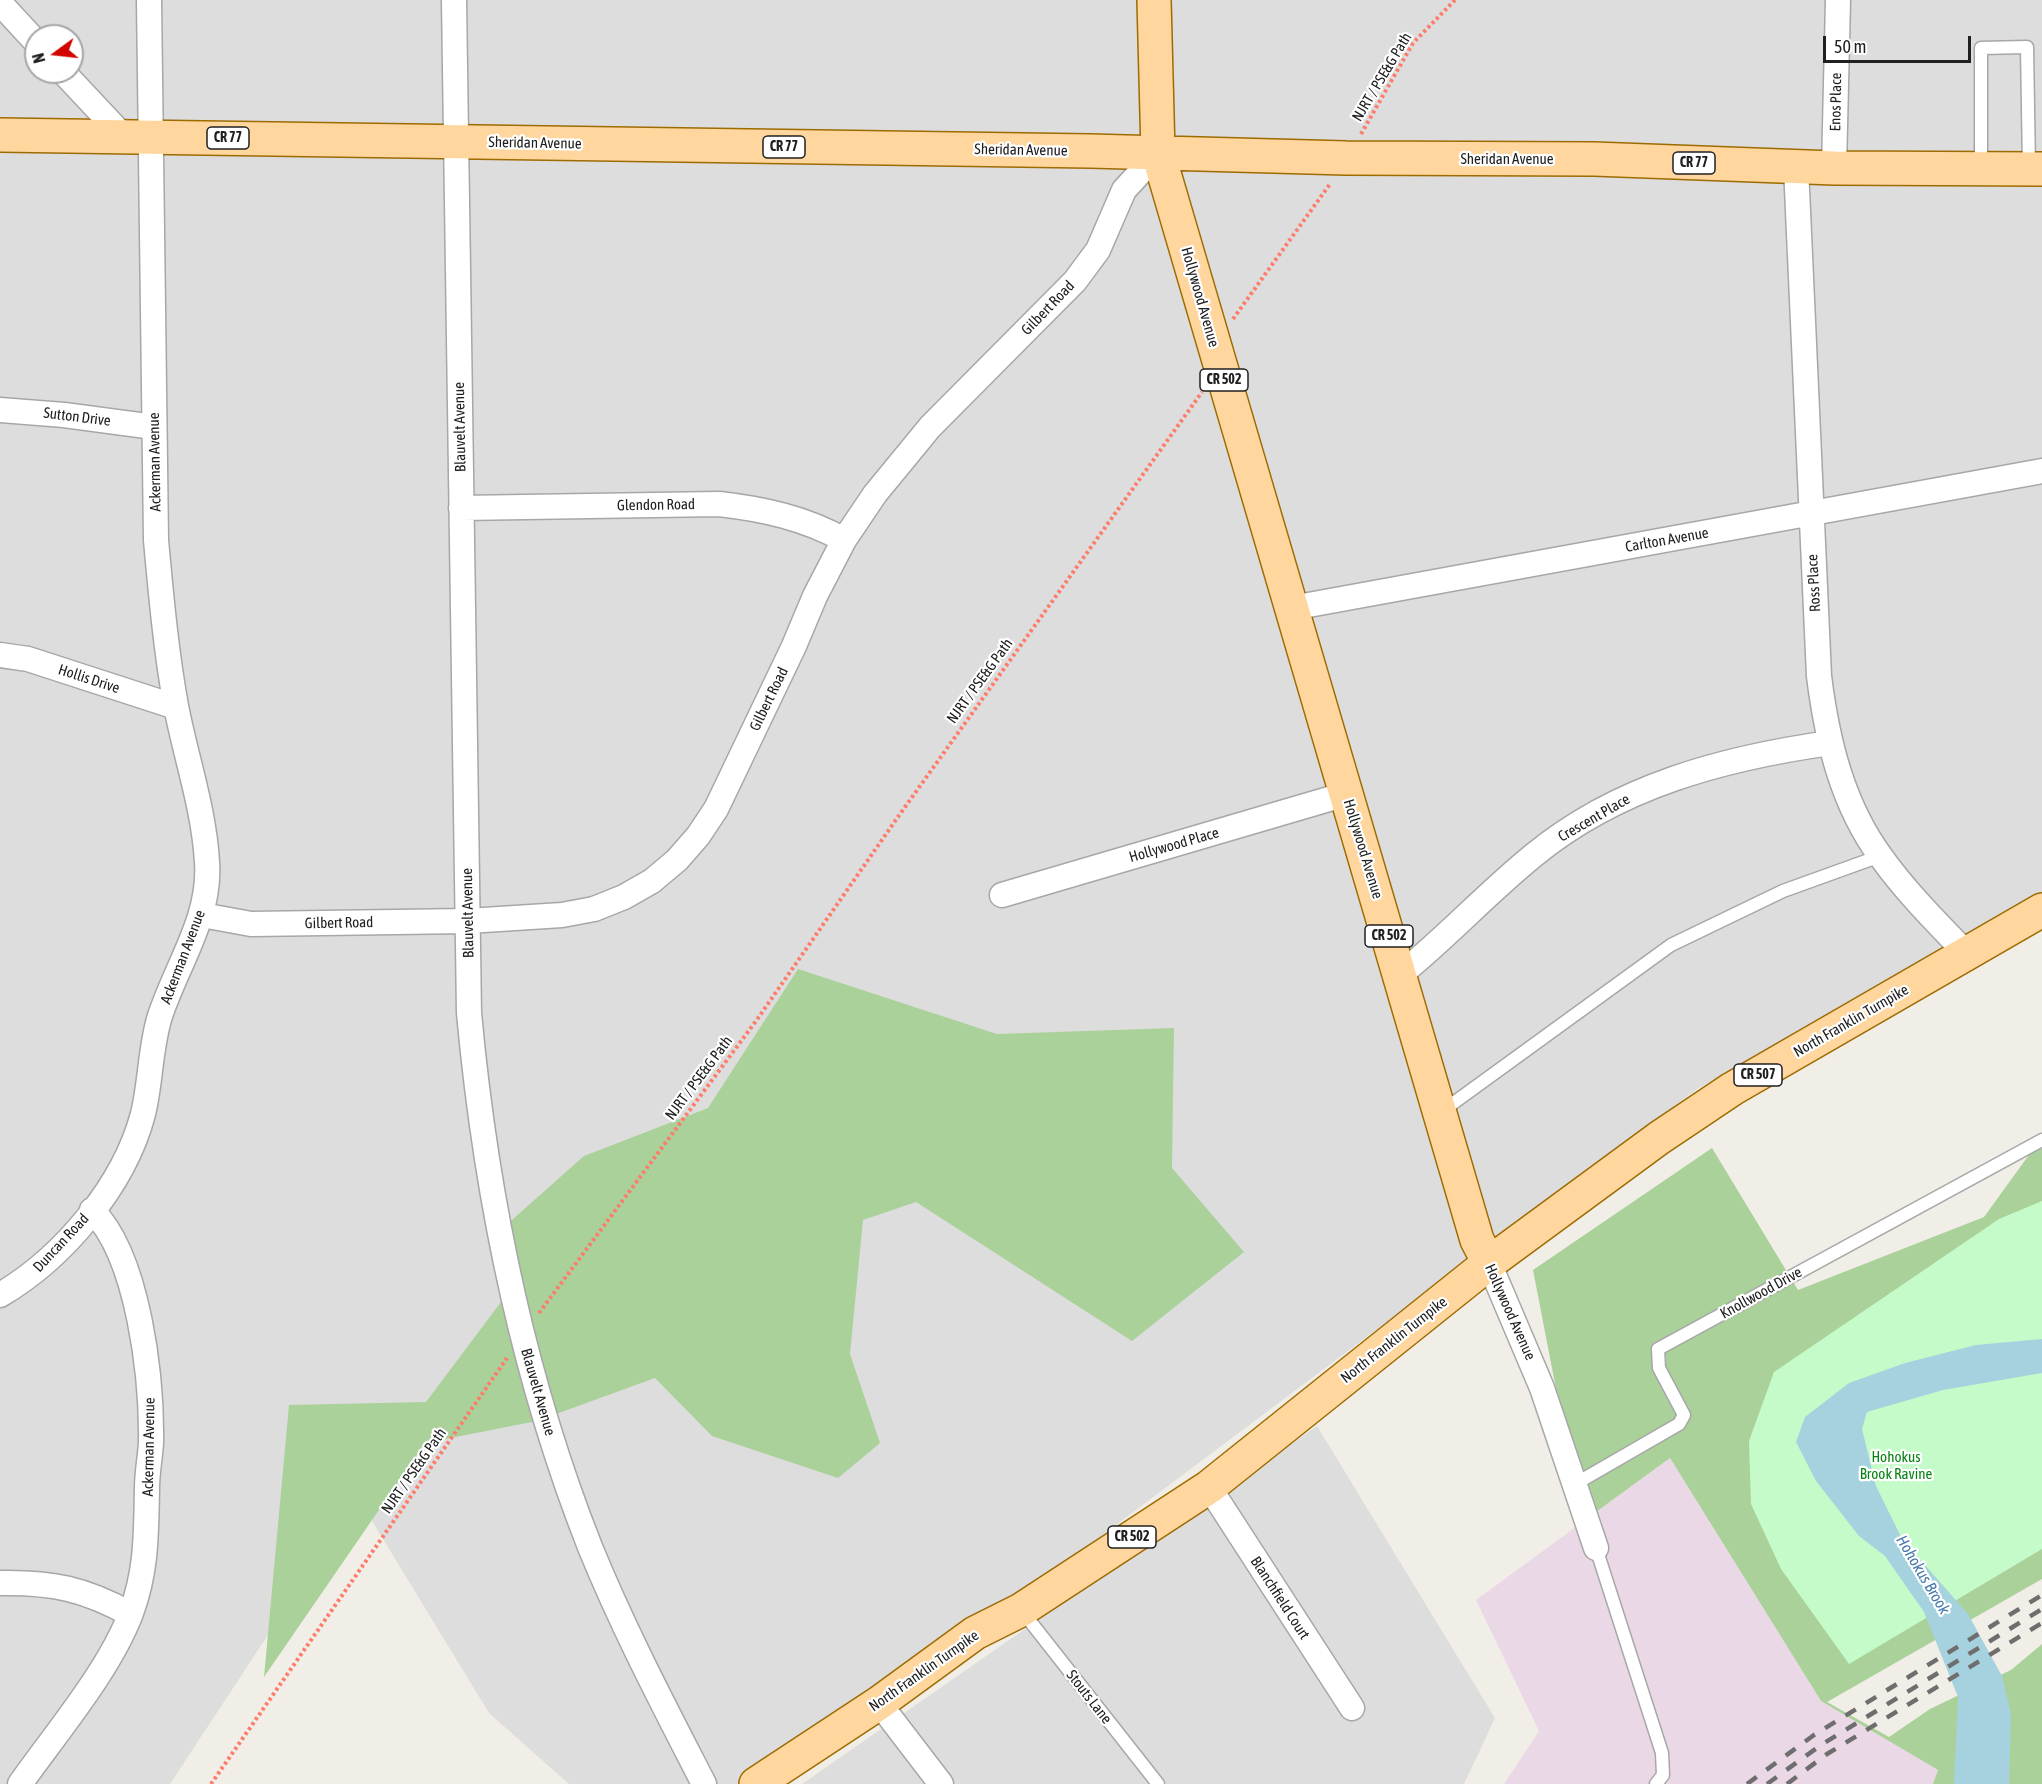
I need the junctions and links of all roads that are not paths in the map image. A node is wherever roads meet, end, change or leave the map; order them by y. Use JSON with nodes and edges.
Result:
{"nodes":[{"id":1,"x":149,"y":0,"type":"edge"},
{"id":2,"x":454,"y":0,"type":"edge"},
{"id":3,"x":1154,"y":0,"type":"edge"},
{"id":4,"x":1838,"y":0,"type":"edge"},
{"id":5,"x":0,"y":3,"type":"edge"},
{"id":6,"x":24,"y":29,"type":"edge"},
{"id":7,"x":77,"y":84,"type":"edge"},
{"id":8,"x":0,"y":135,"type":"edge"},
{"id":9,"x":137,"y":137,"type":"junction"},
{"id":10,"x":456,"y":141,"type":"junction"},
{"id":11,"x":1158,"y":153,"type":"junction"},
{"id":12,"x":1796,"y":167,"type":"junction"},
{"id":13,"x":1834,"y":168,"type":"junction"},
{"id":14,"x":1981,"y":169,"type":"junction"},
{"id":15,"x":2035,"y":169,"type":"edge"},
{"id":16,"x":0,"y":410,"type":"edge"},
{"id":17,"x":154,"y":427,"type":"junction"},
{"id":18,"x":2042,"y":471,"type":"edge"},
{"id":19,"x":461,"y":508,"type":"junction"},
{"id":20,"x":1810,"y":514,"type":"junction"},
{"id":21,"x":844,"y":540,"type":"junction"},
{"id":22,"x":1292,"y":608,"type":"junction"},
{"id":23,"x":0,"y":655,"type":"edge"},
{"id":24,"x":176,"y":706,"type":"junction"},
{"id":25,"x":1830,"y":743,"type":"junction"},
{"id":26,"x":1346,"y":794,"type":"junction"},
{"id":27,"x":1880,"y":856,"type":"junction"},
{"id":28,"x":1002,"y":896,"type":"dead end"},
{"id":29,"x":2042,"y":910,"type":"edge"},
{"id":30,"x":202,"y":915,"type":"junction"},
{"id":31,"x":468,"y":921,"type":"junction"},
{"id":32,"x":1967,"y":954,"type":"junction"},
{"id":33,"x":1401,"y":974,"type":"junction"},
{"id":34,"x":1440,"y":1113,"type":"junction"},
{"id":35,"x":2042,"y":1140,"type":"edge"},
{"id":36,"x":92,"y":1210,"type":"junction"},
{"id":37,"x":1489,"y":1263,"type":"junction"},
{"id":38,"x":0,"y":1296,"type":"edge"},
{"id":39,"x":1575,"y":1484,"type":"junction"},
{"id":40,"x":1209,"y":1487,"type":"junction"},
{"id":41,"x":1596,"y":1548,"type":"joint"},
{"id":42,"x":0,"y":1583,"type":"edge"},
{"id":43,"x":1021,"y":1610,"type":"junction"},
{"id":44,"x":130,"y":1614,"type":"junction"},
{"id":45,"x":879,"y":1703,"type":"junction"},
{"id":46,"x":1352,"y":1708,"type":"dead end"},
{"id":47,"x":20,"y":1784,"type":"edge"},
{"id":48,"x":704,"y":1784,"type":"edge"},
{"id":49,"x":756,"y":1784,"type":"edge"},
{"id":50,"x":941,"y":1784,"type":"edge"},
{"id":51,"x":1158,"y":1784,"type":"edge"},
{"id":52,"x":1656,"y":1784,"type":"edge"}],
"edges":[{"from":1,"to":9,"type":"street","name":"Ackerman Avenue"},
{"from":2,"to":10,"type":"street","name":"Blauvelt Avenue"},
{"from":3,"to":11,"type":"main road","name":"Hollywood Avenue","number":"CR 502"},
{"from":4,"to":13,"type":"street","name":"Enos Place"},
{"from":5,"to":6,"type":"street"},
{"from":7,"to":9,"type":"street"},
{"from":8,"to":9,"type":"main road","name":"Sheridan Avenue","number":"CR 77"},
{"from":9,"to":10,"type":"main road","name":"Sheridan Avenue","number":"CR 77"},
{"from":9,"to":17,"type":"street","name":"Ackerman Avenue"},
{"from":10,"to":11,"type":"main road","name":"Sheridan Avenue","number":"CR 77"},
{"from":10,"to":19,"type":"street","name":"Blauvelt Avenue"},
{"from":11,"to":12,"type":"main road","name":"Sheridan Avenue","number":"CR 77"},
{"from":11,"to":21,"type":"street","name":"Gilbert Road"},
{"from":11,"to":22,"type":"main road","name":"Hollywood Avenue","number":"CR 502"},
{"from":12,"to":13,"type":"main road","name":"Sheridan Avenue","number":"CR 77"},
{"from":12,"to":20,"type":"street","name":"Ross Place"},
{"from":13,"to":14,"type":"main road","name":"Sheridan Avenue","number":"CR 77"},
{"from":14,"to":15,"type":"main road","name":"Sheridan Avenue","number":"CR 77"},
{"from":14,"to":15,"type":"lane"},
{"from":16,"to":17,"type":"street","name":"Sutton Drive"},
{"from":17,"to":24,"type":"street","name":"Ackerman Avenue"},
{"from":18,"to":20,"type":"street","name":"Carlton Avenue"},
{"from":19,"to":21,"type":"street","name":"Glendon Road"},
{"from":19,"to":31,"type":"street","name":"Blauvelt Avenue"},
{"from":20,"to":22,"type":"street","name":"Carlton Avenue"},
{"from":20,"to":25,"type":"street","name":"Ross Place"},
{"from":21,"to":31,"type":"street","name":"Gilbert Road"},
{"from":22,"to":26,"type":"main road","name":"Hollywood Avenue","number":"CR 502"},
{"from":23,"to":24,"type":"street","name":"Hollis Drive"},
{"from":24,"to":30,"type":"street","name":"Ackerman Avenue"},
{"from":25,"to":27,"type":"street","name":"Ross Place"},
{"from":25,"to":33,"type":"street","name":"Crescent Place"},
{"from":26,"to":28,"type":"street","name":"Hollywood Place"},
{"from":26,"to":33,"type":"main road","name":"Hollywood Avenue","number":"CR 502"},
{"from":27,"to":32,"type":"street","name":"Ross Place"},
{"from":27,"to":34,"type":"lane"},
{"from":29,"to":32,"type":"main road","name":"North Franklin Turnpike","number":"CR 507"},
{"from":30,"to":31,"type":"street","name":"Gilbert Road"},
{"from":30,"to":36,"type":"street","name":"Ackerman Avenue"},
{"from":31,"to":48,"type":"street","name":"Blauvelt Avenue"},
{"from":32,"to":37,"type":"main road","name":"North Franklin Turnpike","number":"CR 507"},
{"from":33,"to":34,"type":"main road","name":"Hollywood Avenue","number":"CR 502"},
{"from":34,"to":37,"type":"main road","name":"Hollywood Avenue","number":"CR 502"},
{"from":35,"to":39,"type":"lane","name":"Knollwood Drive"},
{"from":36,"to":38,"type":"street","name":"Duncan Road"},
{"from":36,"to":44,"type":"street","name":"Ackerman Avenue"},
{"from":37,"to":39,"type":"street","name":"Hollywood Avenue"},
{"from":37,"to":40,"type":"main road","name":"North Franklin Turnpike","number":"CR 502"},
{"from":39,"to":41,"type":"street","name":"Hollywood Avenue"},
{"from":40,"to":43,"type":"main road","name":"North Franklin Turnpike","number":"CR 502"},
{"from":40,"to":46,"type":"street","name":"Blanchfield Court"},
{"from":41,"to":52,"type":"lane","name":"Hollywood Avenue"},
{"from":42,"to":44,"type":"street"},
{"from":43,"to":45,"type":"main road","name":"North Franklin Turnpike","number":"CR 502"},
{"from":43,"to":51,"type":"lane","name":"Stouts Lane"},
{"from":44,"to":47,"type":"street","name":"Ackerman Avenue"},
{"from":45,"to":49,"type":"main road","name":"North Franklin Turnpike","number":"CR 502"},
{"from":45,"to":50,"type":"street"}]}
